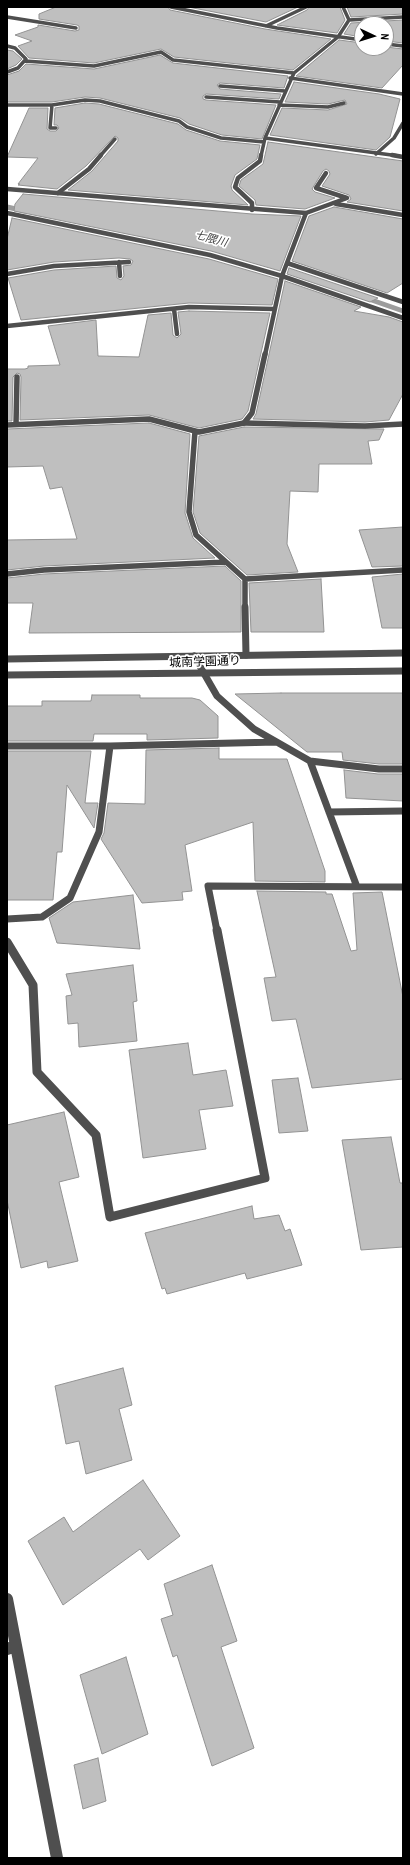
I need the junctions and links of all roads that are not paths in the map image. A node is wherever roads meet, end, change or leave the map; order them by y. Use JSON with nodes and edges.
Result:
{"nodes":[{"id":1,"x":171,"y":7,"type":"edge"},
{"id":2,"x":306,"y":7,"type":"edge"},
{"id":3,"x":343,"y":7,"type":"edge"},
{"id":4,"x":7,"y":17,"type":"edge"},
{"id":5,"x":403,"y":17,"type":"edge"},
{"id":6,"x":349,"y":20,"type":"junction"},
{"id":7,"x":266,"y":26,"type":"junction"},
{"id":8,"x":76,"y":28,"type":"dead end"},
{"id":9,"x":338,"y":37,"type":"junction"},
{"id":10,"x":354,"y":39,"type":"edge"},
{"id":11,"x":7,"y":46,"type":"edge"},
{"id":12,"x":25,"y":61,"type":"junction"},
{"id":13,"x":7,"y":72,"type":"edge"},
{"id":14,"x":294,"y":72,"type":"junction"},
{"id":15,"x":290,"y":78,"type":"junction"},
{"id":16,"x":220,"y":86,"type":"dead end"},
{"id":17,"x":285,"y":91,"type":"junction"},
{"id":18,"x":403,"y":94,"type":"edge"},
{"id":19,"x":206,"y":97,"type":"dead end"},
{"id":20,"x":344,"y":103,"type":"dead end"},
{"id":21,"x":280,"y":104,"type":"junction"},
{"id":22,"x":7,"y":105,"type":"edge"},
{"id":23,"x":52,"y":105,"type":"junction"},
{"id":24,"x":403,"y":124,"type":"edge"},
{"id":25,"x":56,"y":128,"type":"dead end"},
{"id":26,"x":115,"y":139,"type":"dead end"},
{"id":27,"x":265,"y":140,"type":"junction"},
{"id":28,"x":376,"y":154,"type":"junction"},
{"id":29,"x":403,"y":157,"type":"edge"},
{"id":30,"x":326,"y":173,"type":"dead end"},
{"id":31,"x":7,"y":189,"type":"edge"},
{"id":32,"x":58,"y":193,"type":"junction"},
{"id":33,"x":336,"y":204,"type":"junction"},
{"id":34,"x":252,"y":210,"type":"junction"},
{"id":35,"x":7,"y":213,"type":"edge"},
{"id":36,"x":306,"y":213,"type":"junction"},
{"id":37,"x":403,"y":215,"type":"edge"},
{"id":38,"x":119,"y":262,"type":"junction"},
{"id":39,"x":129,"y":262,"type":"dead end"},
{"id":40,"x":286,"y":265,"type":"junction"},
{"id":41,"x":7,"y":274,"type":"edge"},
{"id":42,"x":120,"y":276,"type":"dead end"},
{"id":43,"x":282,"y":276,"type":"junction"},
{"id":44,"x":403,"y":302,"type":"edge"},
{"id":45,"x":174,"y":308,"type":"junction"},
{"id":46,"x":274,"y":309,"type":"junction"},
{"id":47,"x":403,"y":318,"type":"edge"},
{"id":48,"x":7,"y":326,"type":"edge"},
{"id":49,"x":176,"y":334,"type":"dead end"},
{"id":50,"x":17,"y":377,"type":"dead end"},
{"id":51,"x":244,"y":423,"type":"junction"},
{"id":52,"x":16,"y":424,"type":"junction"},
{"id":53,"x":403,"y":424,"type":"edge"},
{"id":54,"x":7,"y":425,"type":"edge"},
{"id":55,"x":195,"y":430,"type":"junction"},
{"id":56,"x":226,"y":562,"type":"junction"},
{"id":57,"x":403,"y":570,"type":"edge"},
{"id":58,"x":7,"y":574,"type":"edge"},
{"id":59,"x":245,"y":579,"type":"junction"},
{"id":60,"x":403,"y":653,"type":"edge"},
{"id":61,"x":246,"y":655,"type":"junction"},
{"id":62,"x":194,"y":656,"type":"junction"},
{"id":63,"x":7,"y":659,"type":"edge"},
{"id":64,"x":403,"y":671,"type":"edge"},
{"id":65,"x":204,"y":674,"type":"junction"},
{"id":66,"x":7,"y":675,"type":"edge"},
{"id":67,"x":276,"y":742,"type":"junction"},
{"id":68,"x":7,"y":746,"type":"edge"},
{"id":69,"x":110,"y":746,"type":"junction"},
{"id":70,"x":310,"y":761,"type":"junction"},
{"id":71,"x":403,"y":769,"type":"edge"},
{"id":72,"x":403,"y":810,"type":"edge"},
{"id":73,"x":329,"y":812,"type":"junction"},
{"id":74,"x":357,"y":887,"type":"junction"},
{"id":75,"x":403,"y":887,"type":"edge"},
{"id":76,"x":7,"y":919,"type":"edge"},
{"id":77,"x":7,"y":942,"type":"edge"},
{"id":78,"x":7,"y":1598,"type":"edge"},
{"id":79,"x":12,"y":1648,"type":"edge"},
{"id":80,"x":58,"y":1858,"type":"edge"}],
"edges":[{"from":1,"to":7,"type":"street"},
{"from":2,"to":7,"type":"street"},
{"from":3,"to":6,"type":"street"},
{"from":4,"to":8,"type":"street"},
{"from":5,"to":6,"type":"street"},
{"from":6,"to":9,"type":"street"},
{"from":7,"to":9,"type":"street"},
{"from":9,"to":10,"type":"street"},
{"from":9,"to":14,"type":"street"},
{"from":11,"to":12,"type":"street"},
{"from":12,"to":13,"type":"street"},
{"from":12,"to":14,"type":"street"},
{"from":14,"to":15,"type":"street"},
{"from":15,"to":17,"type":"street"},
{"from":15,"to":18,"type":"street"},
{"from":16,"to":17,"type":"street"},
{"from":17,"to":21,"type":"street"},
{"from":19,"to":21,"type":"street"},
{"from":20,"to":21,"type":"street"},
{"from":21,"to":27,"type":"street"},
{"from":22,"to":23,"type":"street"},
{"from":23,"to":25,"type":"street"},
{"from":23,"to":27,"type":"street"},
{"from":24,"to":28,"type":"street"},
{"from":26,"to":32,"type":"street"},
{"from":27,"to":28,"type":"street"},
{"from":27,"to":34,"type":"street"},
{"from":28,"to":29,"type":"street"},
{"from":30,"to":33,"type":"street"},
{"from":31,"to":32,"type":"street"},
{"from":32,"to":34,"type":"street"},
{"from":33,"to":36,"type":"street"},
{"from":33,"to":37,"type":"street"},
{"from":34,"to":36,"type":"street"},
{"from":35,"to":43,"type":"street"},
{"from":36,"to":40,"type":"street"},
{"from":38,"to":39,"type":"street"},
{"from":38,"to":41,"type":"street"},
{"from":38,"to":42,"type":"street"},
{"from":40,"to":43,"type":"street"},
{"from":40,"to":44,"type":"street"},
{"from":43,"to":46,"type":"street"},
{"from":43,"to":47,"type":"street"},
{"from":45,"to":46,"type":"street"},
{"from":45,"to":48,"type":"street"},
{"from":45,"to":49,"type":"street"},
{"from":46,"to":51,"type":"street"},
{"from":50,"to":52,"type":"street"},
{"from":51,"to":53,"type":"street"},
{"from":51,"to":55,"type":"street"},
{"from":52,"to":54,"type":"street"},
{"from":52,"to":55,"type":"street"},
{"from":55,"to":56,"type":"street"},
{"from":56,"to":58,"type":"street"},
{"from":56,"to":59,"type":"street"},
{"from":57,"to":59,"type":"street"},
{"from":59,"to":61,"type":"street"},
{"from":60,"to":61,"type":"street","name":"城南学園通り"},
{"from":61,"to":62,"type":"street","name":"城南学園通り"},
{"from":62,"to":63,"type":"street","name":"城南学園通り"},
{"from":62,"to":65,"type":"street"},
{"from":64,"to":65,"type":"street","name":"城南学園通り"},
{"from":65,"to":66,"type":"street","name":"城南学園通り"},
{"from":65,"to":67,"type":"street"},
{"from":67,"to":69,"type":"street"},
{"from":67,"to":70,"type":"street"},
{"from":68,"to":69,"type":"street"},
{"from":69,"to":76,"type":"street"},
{"from":70,"to":71,"type":"street"},
{"from":70,"to":73,"type":"street"},
{"from":72,"to":73,"type":"street"},
{"from":73,"to":74,"type":"street"},
{"from":74,"to":75,"type":"street"},
{"from":74,"to":77,"type":"street"},
{"from":78,"to":79,"type":"street"},
{"from":79,"to":80,"type":"street"}]}
